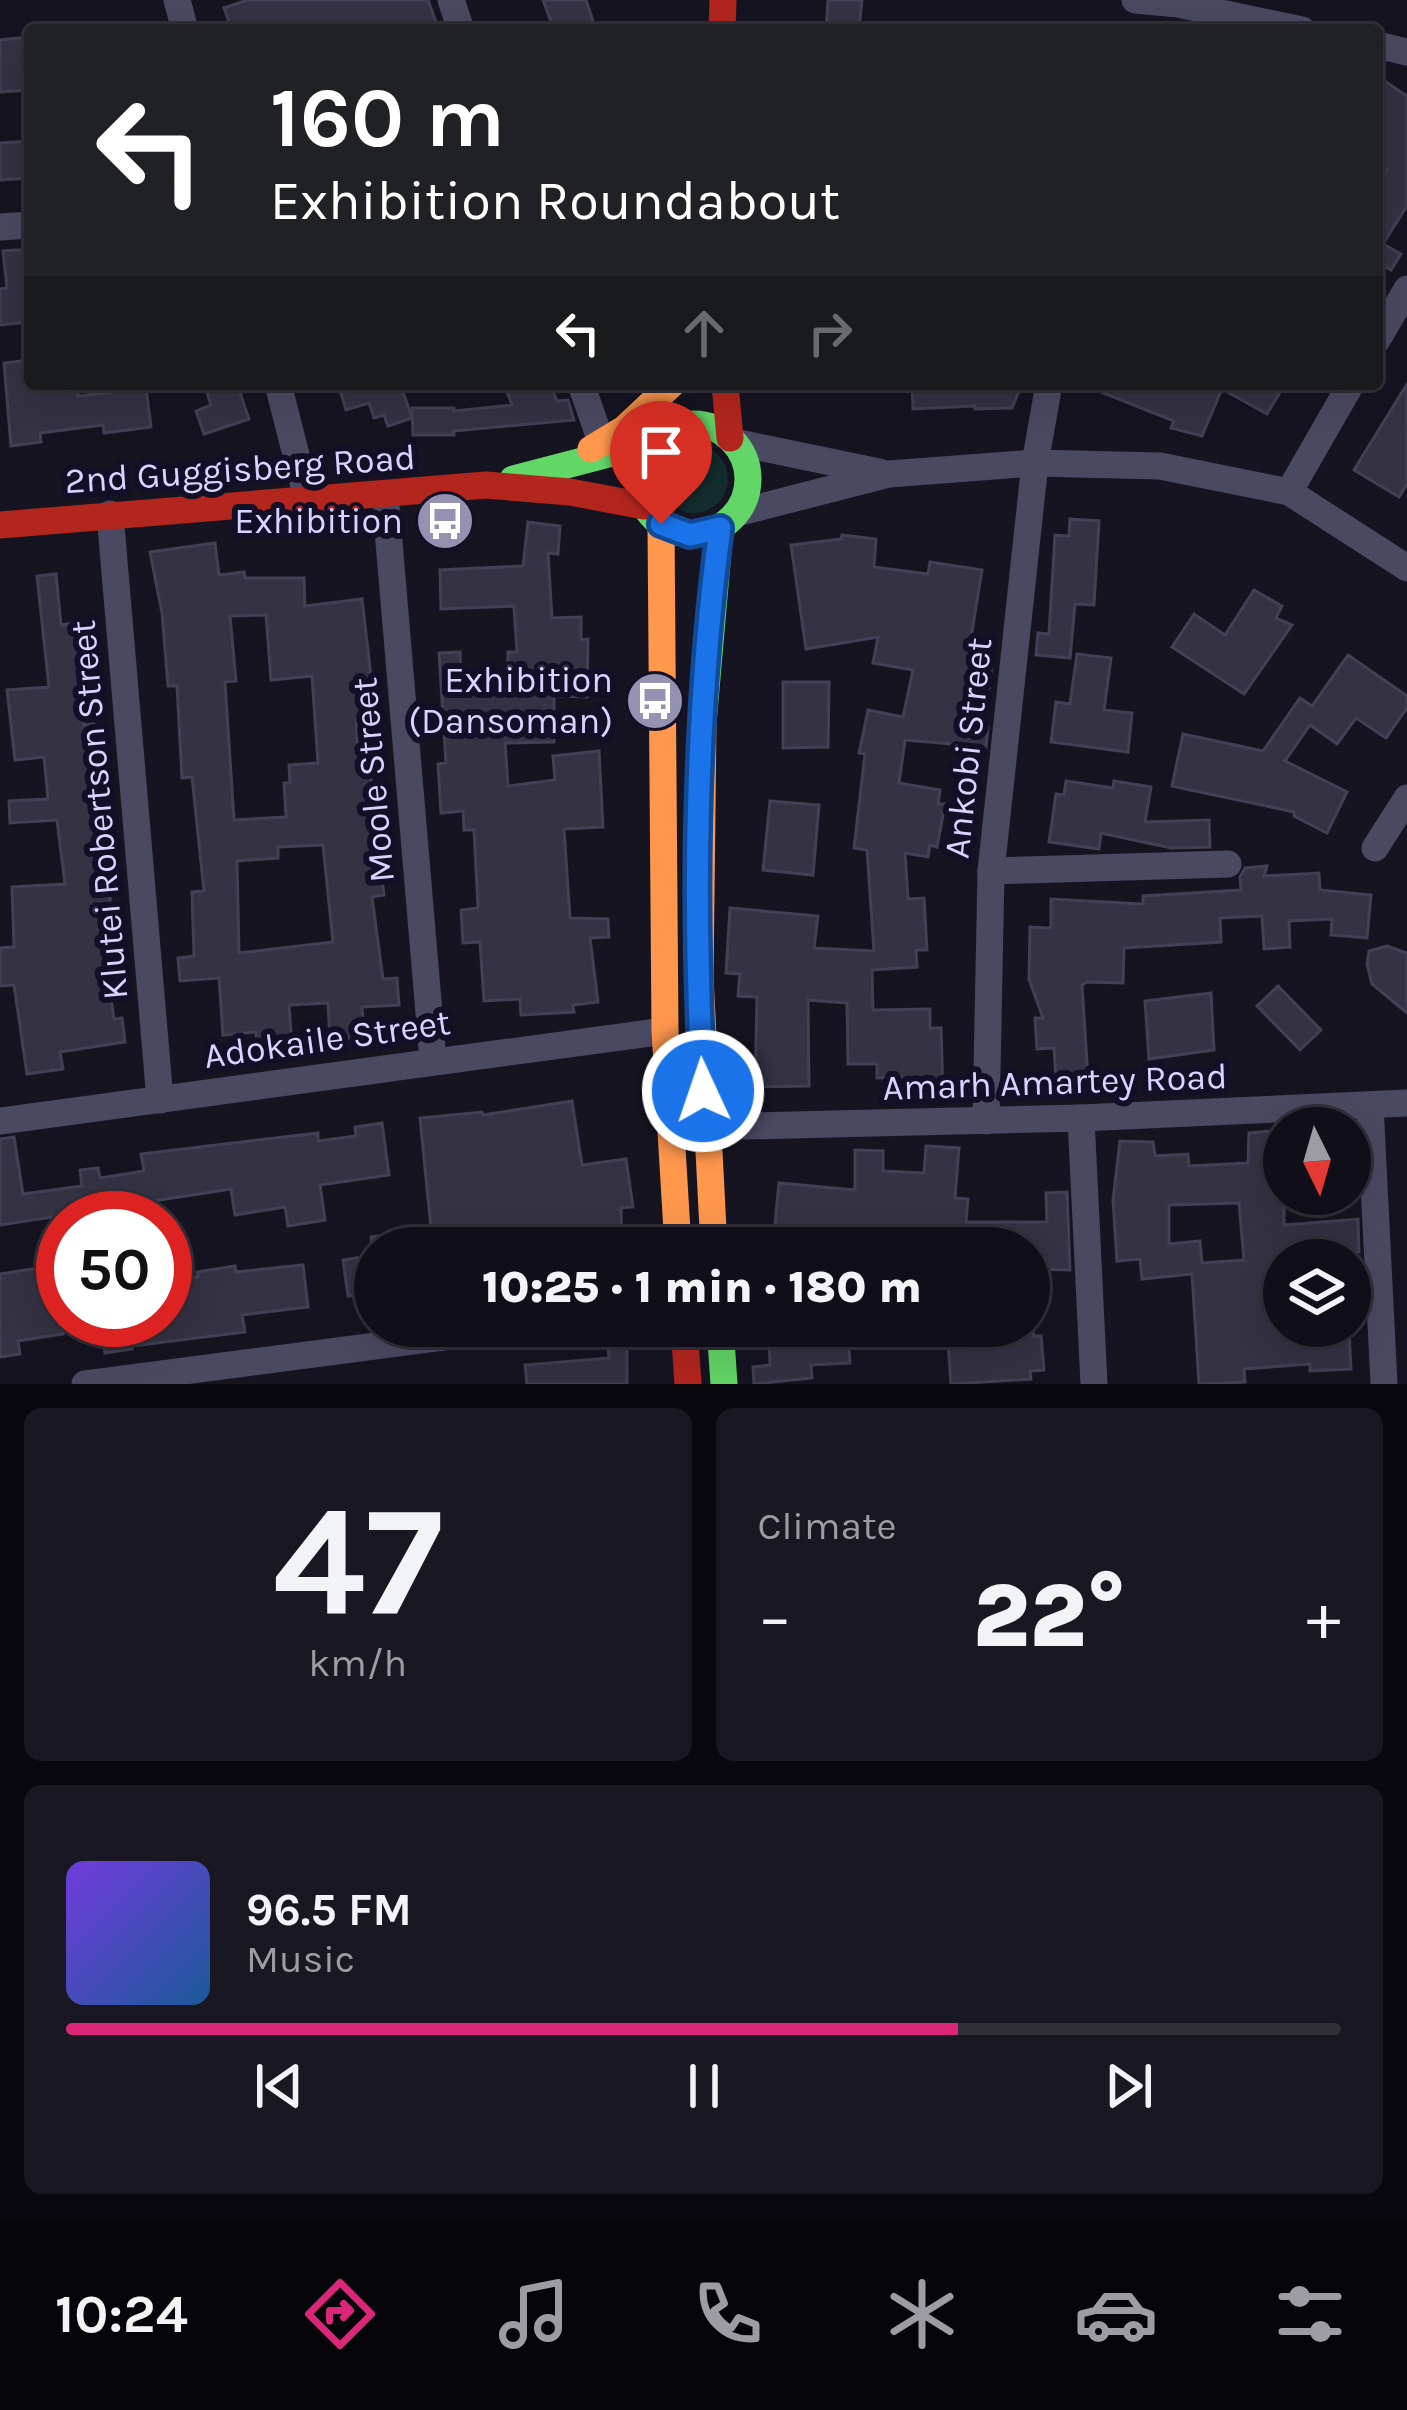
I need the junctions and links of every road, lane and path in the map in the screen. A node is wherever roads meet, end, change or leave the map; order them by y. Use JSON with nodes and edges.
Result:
{"nodes":[{"id":1,"x":1136,"y":0,"type":"edge"},
{"id":2,"x":1173,"y":17,"type":"edge"},
{"id":3,"x":1242,"y":24,"type":"edge"},
{"id":4,"x":1407,"y":289,"type":"edge"},
{"id":5,"x":1383,"y":330,"type":"edge"},
{"id":6,"x":280,"y":390,"type":"edge"},
{"id":7,"x":583,"y":390,"type":"edge"},
{"id":8,"x":668,"y":390,"type":"edge"},
{"id":9,"x":672,"y":390,"type":"edge"},
{"id":10,"x":726,"y":390,"type":"edge"},
{"id":11,"x":1048,"y":390,"type":"edge"},
{"id":12,"x":1348,"y":390,"type":"edge"},
{"id":13,"x":653,"y":440,"type":"junction"},
{"id":14,"x":732,"y":440,"type":"junction"},
{"id":15,"x":602,"y":444,"type":"junction"},
{"id":16,"x":1035,"y":463,"type":"junction"},
{"id":17,"x":555,"y":466,"type":"junction"},
{"id":18,"x":889,"y":474,"type":"junction"},
{"id":19,"x":486,"y":485,"type":"junction"},
{"id":20,"x":1289,"y":491,"type":"junction"},
{"id":21,"x":385,"y":495,"type":"junction"},
{"id":22,"x":595,"y":495,"type":"junction"},
{"id":23,"x":307,"y":498,"type":"junction"},
{"id":24,"x":110,"y":514,"type":"junction"},
{"id":25,"x":653,"y":515,"type":"junction"},
{"id":26,"x":729,"y":520,"type":"junction"},
{"id":27,"x":0,"y":525,"type":"edge"},
{"id":28,"x":1407,"y":568,"type":"edge"},
{"id":29,"x":663,"y":580,"type":"junction"},
{"id":30,"x":1407,"y":798,"type":"edge"},
{"id":31,"x":1375,"y":848,"type":"dead end"},
{"id":32,"x":1228,"y":864,"type":"dead end"},
{"id":33,"x":991,"y":871,"type":"junction"},
{"id":34,"x":665,"y":1031,"type":"junction"},
{"id":35,"x":434,"y":1060,"type":"junction"},
{"id":36,"x":160,"y":1100,"type":"junction"},
{"id":37,"x":1407,"y":1102,"type":"edge"},
{"id":38,"x":1370,"y":1105,"type":"junction"},
{"id":39,"x":1081,"y":1118,"type":"junction"},
{"id":40,"x":0,"y":1121,"type":"edge"},
{"id":41,"x":986,"y":1121,"type":"junction"},
{"id":42,"x":705,"y":1127,"type":"junction"},
{"id":43,"x":677,"y":1227,"type":"edge"},
{"id":44,"x":712,"y":1227,"type":"edge"},
{"id":45,"x":405,"y":1347,"type":"edge"},
{"id":46,"x":685,"y":1347,"type":"edge"},
{"id":47,"x":721,"y":1347,"type":"edge"},
{"id":48,"x":253,"y":1373,"type":"edge"},
{"id":49,"x":86,"y":1384,"type":"edge"},
{"id":50,"x":688,"y":1384,"type":"edge"},
{"id":51,"x":724,"y":1384,"type":"edge"},
{"id":52,"x":1094,"y":1384,"type":"edge"},
{"id":53,"x":1384,"y":1384,"type":"edge"}],
"edges":[{"from":1,"to":2,"type":"street"},
{"from":2,"to":3,"type":"street"},
{"from":4,"to":5,"type":"street"},
{"from":6,"to":23,"type":"street"},
{"from":7,"to":15,"type":"street"},
{"from":8,"to":15,"type":"main road"},
{"from":9,"to":13,"type":"main road"},
{"from":10,"to":14,"type":"main road"},
{"from":11,"to":16,"type":"street","name":"Ankobi Street"},
{"from":12,"to":20,"type":"street"},
{"from":13,"to":14,"type":"main road"},
{"from":13,"to":17,"type":"main road","name":"2nd Guggisberg Road"},
{"from":13,"to":25,"type":"main road"},
{"from":14,"to":18,"type":"street"},
{"from":14,"to":26,"type":"main road"},
{"from":15,"to":17,"type":"main road"},
{"from":16,"to":18,"type":"street"},
{"from":16,"to":20,"type":"street"},
{"from":16,"to":33,"type":"street","name":"Ankobi Street"},
{"from":17,"to":19,"type":"main road","name":"2nd Guggisberg Road"},
{"from":18,"to":26,"type":"street"},
{"from":19,"to":21,"type":"main road","name":"2nd Guggisberg Road"},
{"from":19,"to":22,"type":"main road","name":"2nd Guggisberg Road"},
{"from":20,"to":28,"type":"street"},
{"from":21,"to":23,"type":"main road","name":"2nd Guggisberg Road"},
{"from":21,"to":35,"type":"street","name":"Moole Street"},
{"from":22,"to":25,"type":"main road","name":"2nd Guggisberg Road"},
{"from":22,"to":29,"type":"main road"},
{"from":23,"to":24,"type":"main road","name":"2nd Guggisberg Road"},
{"from":24,"to":27,"type":"main road","name":"2nd Guggisberg Road"},
{"from":24,"to":36,"type":"street","name":"Klutei Robertson Street"},
{"from":25,"to":26,"type":"main road"},
{"from":25,"to":29,"type":"main road"},
{"from":26,"to":42,"type":"main road"},
{"from":29,"to":34,"type":"main road"},
{"from":30,"to":31,"type":"street"},
{"from":32,"to":33,"type":"street"},
{"from":33,"to":41,"type":"street","name":"Ankobi Street"},
{"from":34,"to":35,"type":"street","name":"Adokaile Street"},
{"from":34,"to":43,"type":"main road"},
{"from":35,"to":36,"type":"street","name":"Adokaile Street"},
{"from":36,"to":40,"type":"street","name":"Adokaile Street"},
{"from":37,"to":38,"type":"street","name":"Amarh Amartey Road"},
{"from":38,"to":39,"type":"street","name":"Amarh Amartey Road"},
{"from":38,"to":53,"type":"street"},
{"from":39,"to":41,"type":"street","name":"Amarh Amartey Road"},
{"from":39,"to":52,"type":"street"},
{"from":41,"to":42,"type":"street","name":"Amarh Amartey Road"},
{"from":42,"to":44,"type":"main road"},
{"from":45,"to":48,"type":"street"},
{"from":46,"to":50,"type":"main road"},
{"from":47,"to":51,"type":"main road"},
{"from":48,"to":49,"type":"street"}]}
